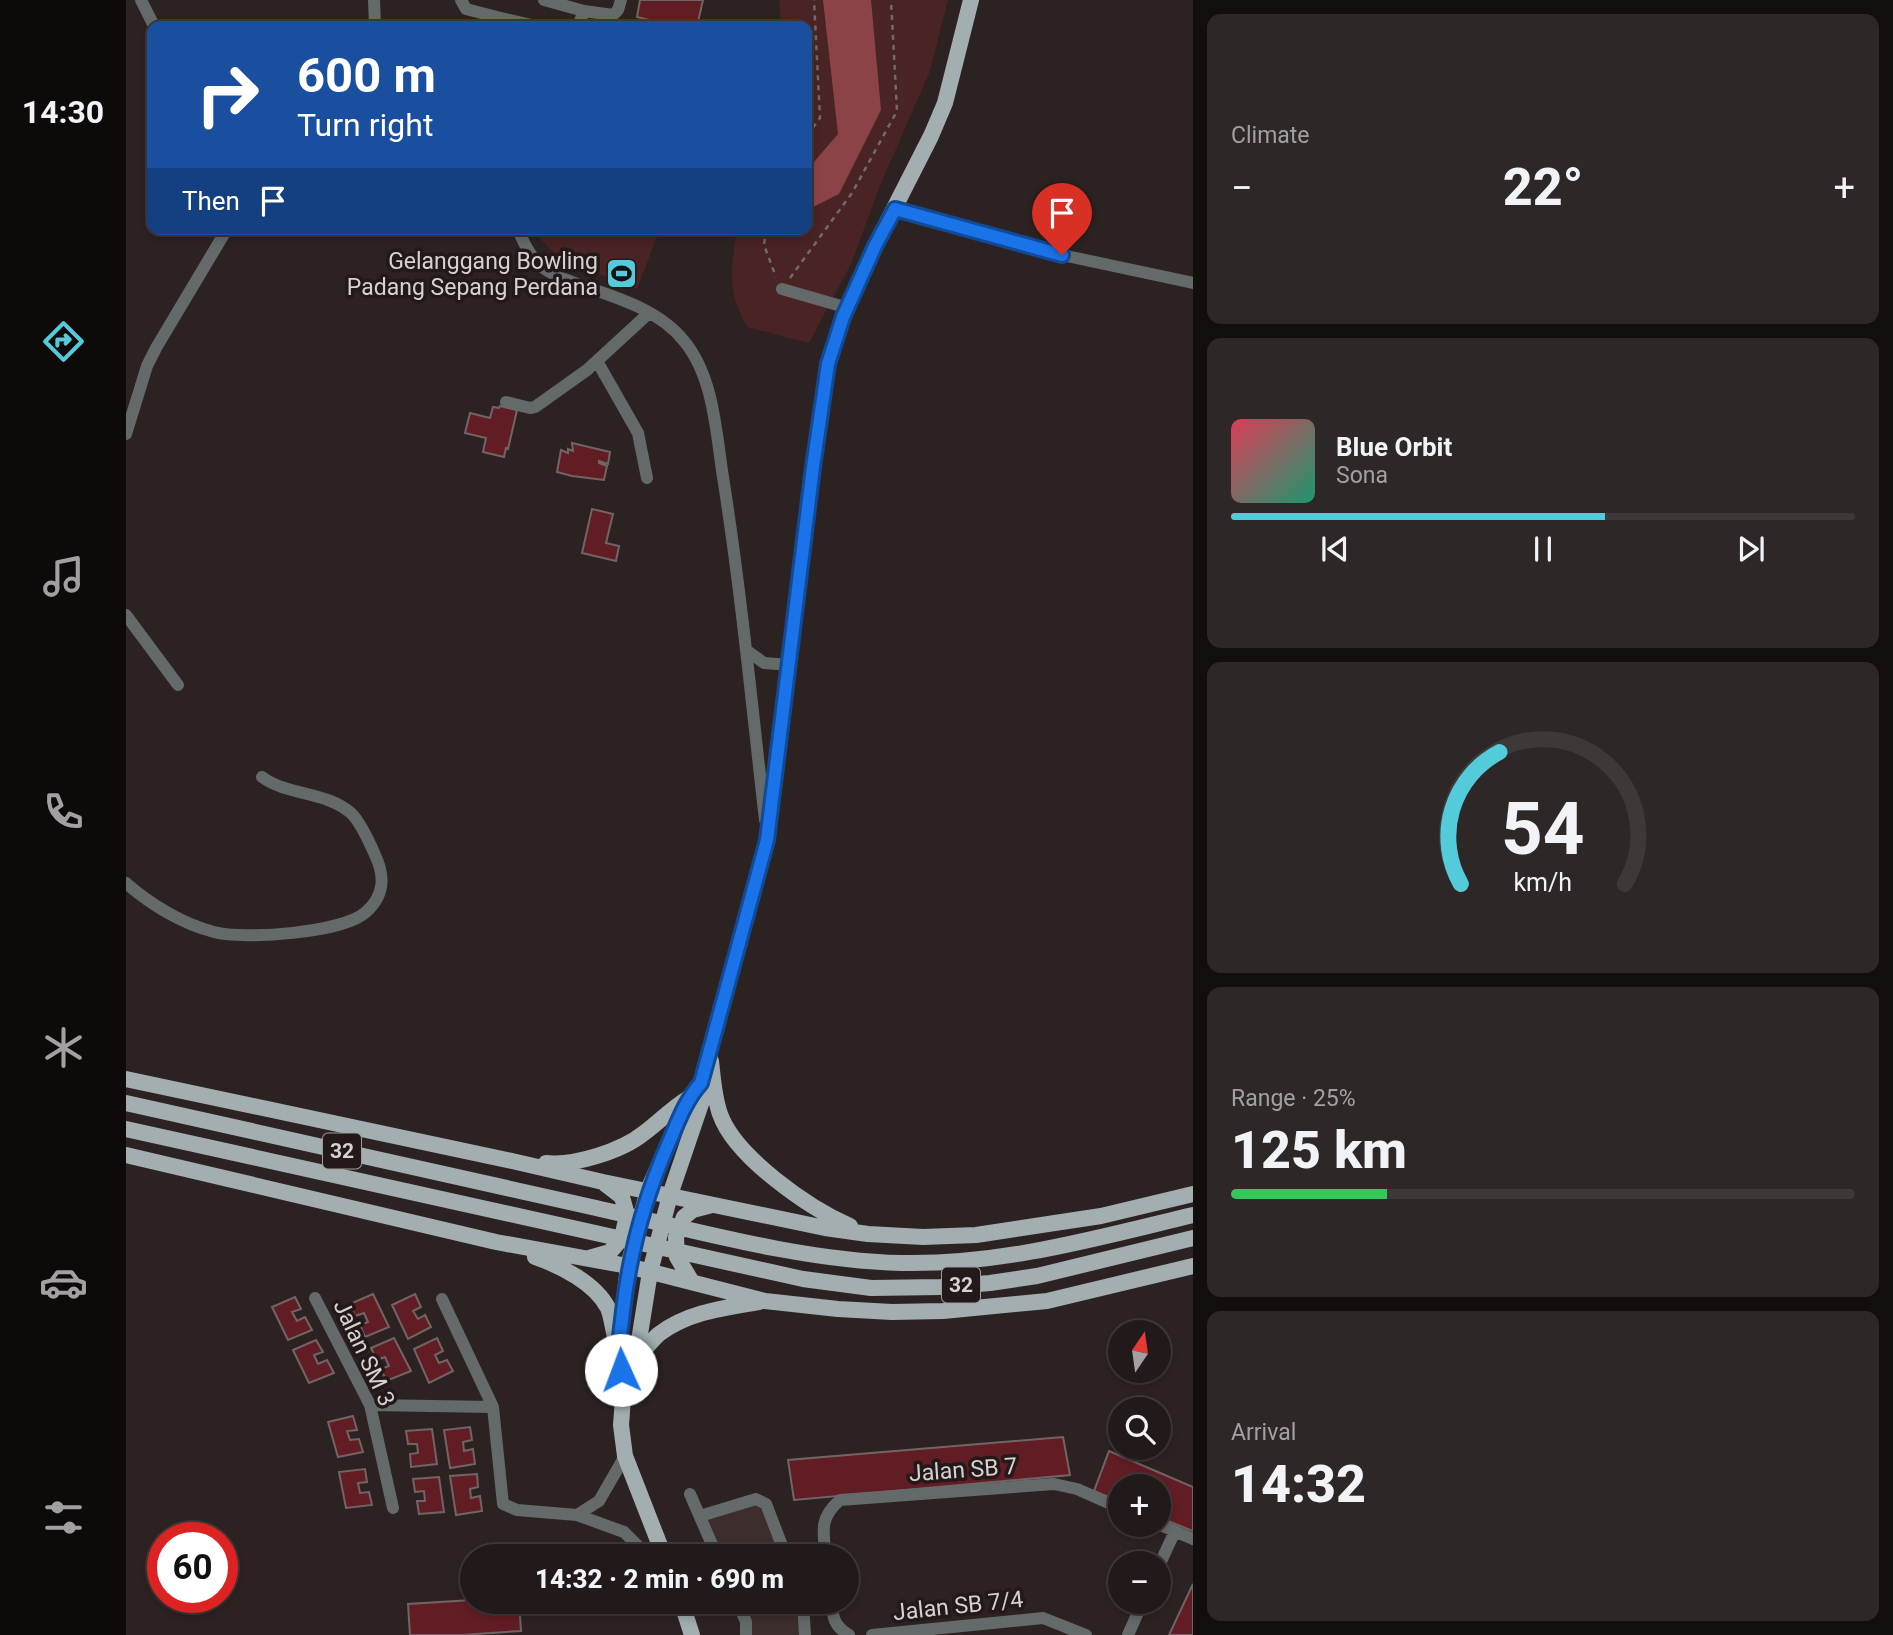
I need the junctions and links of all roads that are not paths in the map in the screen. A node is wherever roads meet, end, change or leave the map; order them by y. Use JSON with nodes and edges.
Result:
{"nodes":[{"id":1,"x":141,"y":0,"type":"edge"},
{"id":2,"x":374,"y":0,"type":"edge"},
{"id":3,"x":544,"y":0,"type":"edge"},
{"id":4,"x":621,"y":0,"type":"edge"},
{"id":5,"x":971,"y":0,"type":"edge"},
{"id":6,"x":458,"y":1,"type":"edge"},
{"id":7,"x":577,"y":6,"type":"edge"},
{"id":8,"x":152,"y":21,"type":"edge"},
{"id":9,"x":375,"y":21,"type":"edge"},
{"id":10,"x":497,"y":21,"type":"edge"},
{"id":11,"x":895,"y":209,"type":"junction"},
{"id":12,"x":223,"y":235,"type":"edge"},
{"id":13,"x":520,"y":235,"type":"edge"},
{"id":14,"x":1193,"y":283,"type":"edge"},
{"id":15,"x":782,"y":289,"type":"road end"},
{"id":16,"x":848,"y":308,"type":"junction"},
{"id":17,"x":649,"y":313,"type":"junction"},
{"id":18,"x":597,"y":361,"type":"junction"},
{"id":19,"x":506,"y":402,"type":"dead end"},
{"id":20,"x":126,"y":434,"type":"edge"},
{"id":21,"x":648,"y":478,"type":"dead end"},
{"id":22,"x":126,"y":615,"type":"edge"},
{"id":23,"x":746,"y":650,"type":"junction"},
{"id":24,"x":789,"y":665,"type":"junction"},
{"id":25,"x":178,"y":685,"type":"dead end"},
{"id":26,"x":262,"y":777,"type":"dead end"},
{"id":27,"x":767,"y":840,"type":"junction"},
{"id":28,"x":126,"y":883,"type":"edge"},
{"id":29,"x":710,"y":1051,"type":"junction"},
{"id":30,"x":126,"y":1079,"type":"edge"},
{"id":31,"x":701,"y":1083,"type":"junction"},
{"id":32,"x":688,"y":1098,"type":"junction"},
{"id":33,"x":126,"y":1103,"type":"edge"},
{"id":34,"x":126,"y":1129,"type":"edge"},
{"id":35,"x":126,"y":1155,"type":"edge"},
{"id":36,"x":512,"y":1161,"type":"junction"},
{"id":37,"x":603,"y":1182,"type":"junction"},
{"id":38,"x":648,"y":1190,"type":"junction"},
{"id":39,"x":1191,"y":1192,"type":"edge"},
{"id":40,"x":670,"y":1195,"type":"junction"},
{"id":41,"x":714,"y":1204,"type":"junction"},
{"id":42,"x":1193,"y":1215,"type":"edge"},
{"id":43,"x":868,"y":1234,"type":"junction"},
{"id":44,"x":1193,"y":1238,"type":"edge"},
{"id":45,"x":496,"y":1242,"type":"junction"},
{"id":46,"x":587,"y":1259,"type":"junction"},
{"id":47,"x":628,"y":1266,"type":"junction"},
{"id":48,"x":1193,"y":1266,"type":"edge"},
{"id":49,"x":650,"y":1272,"type":"junction"},
{"id":50,"x":692,"y":1282,"type":"junction"},
{"id":51,"x":315,"y":1298,"type":"dead end"},
{"id":52,"x":442,"y":1299,"type":"dead end"},
{"id":53,"x":765,"y":1301,"type":"junction"},
{"id":54,"x":618,"y":1354,"type":"junction"},
{"id":55,"x":636,"y":1359,"type":"junction"},
{"id":56,"x":624,"y":1385,"type":"junction"},
{"id":57,"x":370,"y":1405,"type":"junction"},
{"id":58,"x":493,"y":1407,"type":"junction"},
{"id":59,"x":625,"y":1456,"type":"junction"},
{"id":60,"x":690,"y":1494,"type":"dead end"},
{"id":61,"x":1108,"y":1503,"type":"edge"},
{"id":62,"x":393,"y":1508,"type":"dead end"},
{"id":63,"x":577,"y":1515,"type":"junction"},
{"id":64,"x":700,"y":1516,"type":"junction"},
{"id":65,"x":1171,"y":1529,"type":"edge"},
{"id":66,"x":1175,"y":1531,"type":"junction"},
{"id":67,"x":1193,"y":1539,"type":"edge"},
{"id":68,"x":636,"y":1544,"type":"edge"},
{"id":69,"x":659,"y":1544,"type":"edge"},
{"id":70,"x":712,"y":1544,"type":"edge"},
{"id":71,"x":781,"y":1544,"type":"edge"},
{"id":72,"x":824,"y":1544,"type":"edge"},
{"id":73,"x":1166,"y":1551,"type":"edge"},
{"id":74,"x":685,"y":1614,"type":"edge"},
{"id":75,"x":743,"y":1614,"type":"edge"},
{"id":76,"x":804,"y":1614,"type":"edge"},
{"id":77,"x":832,"y":1614,"type":"edge"},
{"id":78,"x":1137,"y":1614,"type":"edge"},
{"id":79,"x":692,"y":1635,"type":"edge"},
{"id":80,"x":746,"y":1635,"type":"edge"},
{"id":81,"x":805,"y":1635,"type":"edge"},
{"id":82,"x":849,"y":1635,"type":"edge"},
{"id":83,"x":872,"y":1635,"type":"edge"},
{"id":84,"x":1086,"y":1635,"type":"edge"},
{"id":85,"x":1128,"y":1635,"type":"edge"}],
"edges":[{"from":1,"to":8,"type":"street"},
{"from":2,"to":9,"type":"street"},
{"from":3,"to":7,"type":"street"},
{"from":4,"to":7,"type":"street"},
{"from":5,"to":11,"type":"main road"},
{"from":6,"to":10,"type":"street"},
{"from":11,"to":14,"type":"street"},
{"from":11,"to":16,"type":"main road"},
{"from":12,"to":20,"type":"street"},
{"from":13,"to":17,"type":"street"},
{"from":15,"to":16,"type":"street"},
{"from":16,"to":24,"type":"main road"},
{"from":17,"to":18,"type":"street"},
{"from":17,"to":23,"type":"street"},
{"from":18,"to":19,"type":"street"},
{"from":18,"to":21,"type":"street"},
{"from":22,"to":25,"type":"street"},
{"from":23,"to":24,"type":"street"},
{"from":23,"to":27,"type":"street"},
{"from":24,"to":27,"type":"main road"},
{"from":26,"to":28,"type":"street"},
{"from":27,"to":29,"type":"main road"},
{"from":29,"to":31,"type":"main road"},
{"from":29,"to":43,"type":"main road"},
{"from":30,"to":36,"type":"main road"},
{"from":31,"to":32,"type":"main road"},
{"from":31,"to":40,"type":"main road"},
{"from":32,"to":36,"type":"main road"},
{"from":32,"to":38,"type":"main road"},
{"from":33,"to":42,"type":"main road","number":"32"},
{"from":34,"to":44,"type":"main road","number":"32"},
{"from":35,"to":45,"type":"main road"},
{"from":36,"to":37,"type":"main road"},
{"from":37,"to":38,"type":"main road"},
{"from":37,"to":46,"type":"main road"},
{"from":38,"to":40,"type":"main road"},
{"from":38,"to":47,"type":"main road"},
{"from":39,"to":43,"type":"main road"},
{"from":40,"to":41,"type":"main road"},
{"from":40,"to":49,"type":"main road"},
{"from":41,"to":43,"type":"main road"},
{"from":41,"to":50,"type":"main road"},
{"from":45,"to":46,"type":"main road"},
{"from":45,"to":54,"type":"main road"},
{"from":46,"to":47,"type":"main road"},
{"from":47,"to":49,"type":"main road"},
{"from":47,"to":54,"type":"main road"},
{"from":48,"to":53,"type":"main road"},
{"from":49,"to":50,"type":"main road"},
{"from":49,"to":55,"type":"main road"},
{"from":50,"to":53,"type":"main road"},
{"from":51,"to":57,"type":"street","name":"Jalan SM 3"},
{"from":52,"to":58,"type":"street"},
{"from":53,"to":55,"type":"main road"},
{"from":54,"to":56,"type":"main road"},
{"from":55,"to":56,"type":"main road"},
{"from":56,"to":59,"type":"main road"},
{"from":57,"to":58,"type":"street"},
{"from":57,"to":62,"type":"street","name":"Jalan SM 3"},
{"from":58,"to":63,"type":"street"},
{"from":59,"to":63,"type":"street"},
{"from":59,"to":69,"type":"main road"},
{"from":60,"to":64,"type":"street"},
{"from":61,"to":72,"type":"street","name":"Jalan SB 7"},
{"from":63,"to":68,"type":"street"},
{"from":64,"to":70,"type":"street"},
{"from":64,"to":71,"type":"street"},
{"from":65,"to":66,"type":"street"},
{"from":66,"to":67,"type":"street"},
{"from":66,"to":73,"type":"street"},
{"from":74,"to":79,"type":"main road"},
{"from":75,"to":80,"type":"street"},
{"from":76,"to":81,"type":"street"},
{"from":77,"to":82,"type":"street"},
{"from":78,"to":85,"type":"street"},
{"from":83,"to":84,"type":"street","name":"Jalan SB 7/4"}]}
